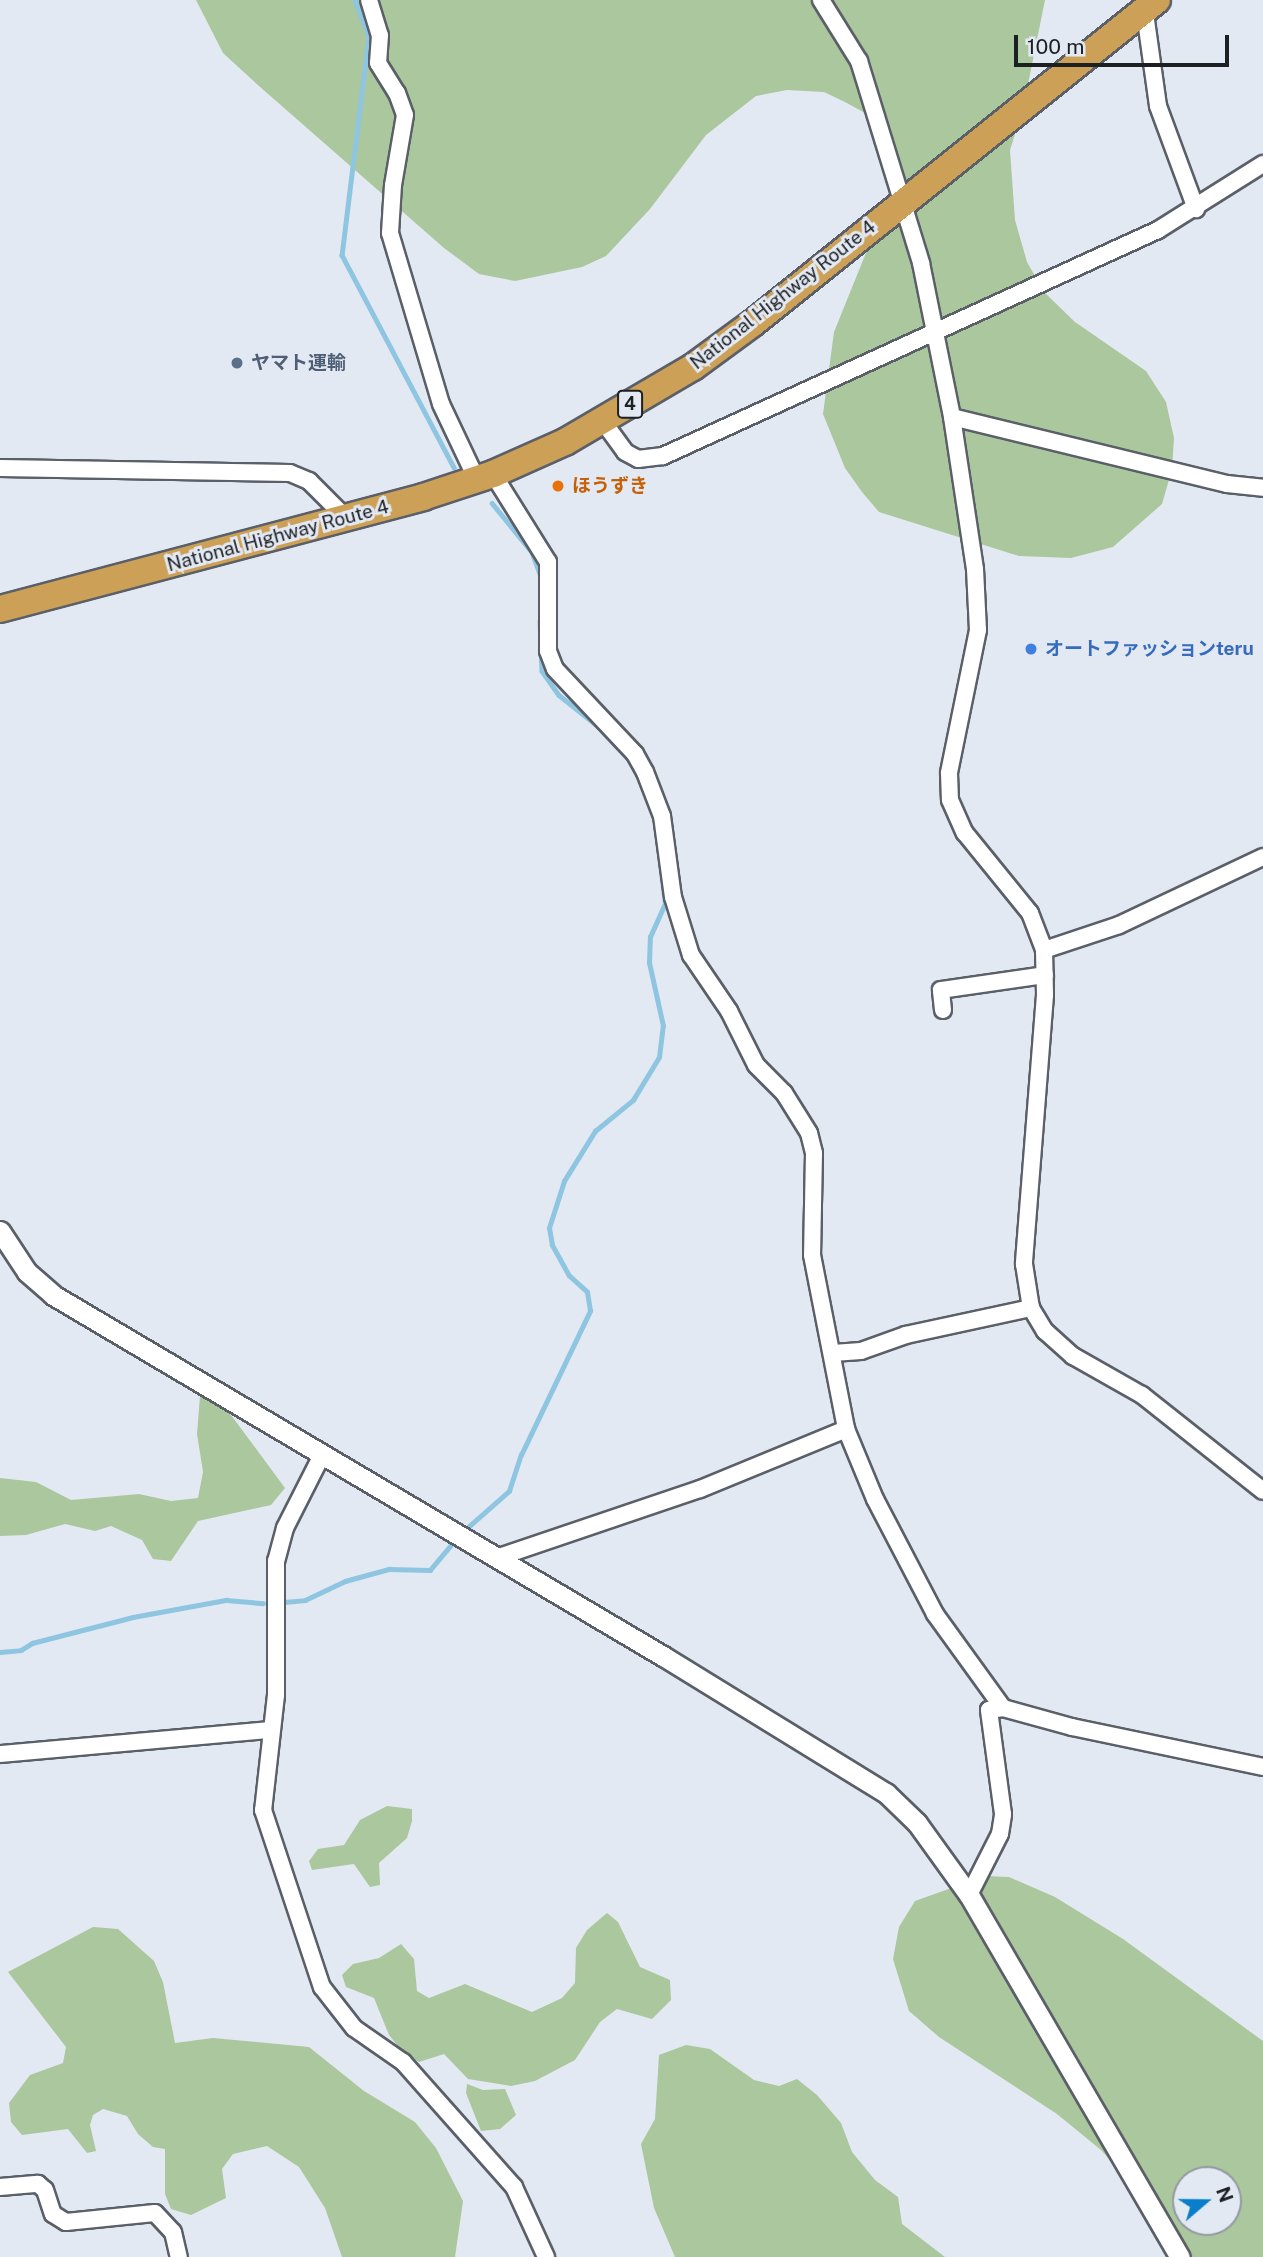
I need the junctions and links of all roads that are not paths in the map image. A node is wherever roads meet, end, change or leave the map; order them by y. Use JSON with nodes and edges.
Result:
{"nodes":[{"id":1,"x":369,"y":0,"type":"edge"},
{"id":2,"x":821,"y":0,"type":"edge"},
{"id":3,"x":1148,"y":4,"type":"edge"},
{"id":4,"x":1263,"y":164,"type":"edge"},
{"id":5,"x":901,"y":202,"type":"junction"},
{"id":6,"x":1196,"y":209,"type":"junction"},
{"id":7,"x":937,"y":327,"type":"junction"},
{"id":8,"x":952,"y":416,"type":"junction"},
{"id":9,"x":602,"y":420,"type":"junction"},
{"id":10,"x":0,"y":468,"type":"edge"},
{"id":11,"x":485,"y":477,"type":"junction"},
{"id":12,"x":1263,"y":488,"type":"edge"},
{"id":13,"x":347,"y":519,"type":"junction"},
{"id":14,"x":0,"y":609,"type":"edge"},
{"id":15,"x":1263,"y":857,"type":"edge"},
{"id":16,"x":1044,"y":950,"type":"junction"},
{"id":17,"x":1045,"y":975,"type":"junction"},
{"id":18,"x":943,"y":1010,"type":"dead end"},
{"id":19,"x":0,"y":1231,"type":"edge"},
{"id":20,"x":1031,"y":1308,"type":"junction"},
{"id":21,"x":833,"y":1353,"type":"junction"},
{"id":22,"x":846,"y":1429,"type":"junction"},
{"id":23,"x":322,"y":1455,"type":"junction"},
{"id":24,"x":1263,"y":1491,"type":"edge"},
{"id":25,"x":496,"y":1558,"type":"junction"},
{"id":26,"x":1003,"y":1708,"type":"junction"},
{"id":27,"x":271,"y":1730,"type":"junction"},
{"id":28,"x":0,"y":1754,"type":"edge"},
{"id":29,"x":1263,"y":1767,"type":"edge"},
{"id":30,"x":969,"y":1895,"type":"junction"},
{"id":31,"x":0,"y":2187,"type":"edge"},
{"id":32,"x":179,"y":2257,"type":"edge"},
{"id":33,"x":546,"y":2257,"type":"edge"},
{"id":34,"x":1180,"y":2257,"type":"edge"}],
"edges":[{"from":1,"to":11,"type":"street"},
{"from":2,"to":5,"type":"street"},
{"from":3,"to":5,"type":"highway","name":"National Highway Route 4","number":"4"},
{"from":3,"to":6,"type":"street"},
{"from":4,"to":6,"type":"street"},
{"from":5,"to":7,"type":"street"},
{"from":5,"to":9,"type":"highway","name":"National Highway Route 4","number":"4"},
{"from":6,"to":7,"type":"street"},
{"from":7,"to":8,"type":"street"},
{"from":7,"to":9,"type":"street"},
{"from":8,"to":12,"type":"street"},
{"from":8,"to":16,"type":"street"},
{"from":9,"to":11,"type":"highway","name":"National Highway Route 4","number":"4"},
{"from":10,"to":13,"type":"street"},
{"from":11,"to":13,"type":"highway","name":"National Highway Route 4","number":"4"},
{"from":11,"to":21,"type":"street"},
{"from":13,"to":14,"type":"highway","name":"National Highway Route 4","number":"4"},
{"from":15,"to":16,"type":"street"},
{"from":16,"to":17,"type":"street"},
{"from":17,"to":18,"type":"street"},
{"from":17,"to":20,"type":"street"},
{"from":19,"to":23,"type":"street"},
{"from":20,"to":21,"type":"street"},
{"from":20,"to":24,"type":"street"},
{"from":21,"to":22,"type":"street"},
{"from":22,"to":25,"type":"street"},
{"from":22,"to":26,"type":"street"},
{"from":23,"to":25,"type":"street"},
{"from":23,"to":27,"type":"street"},
{"from":25,"to":30,"type":"street"},
{"from":26,"to":29,"type":"street"},
{"from":26,"to":30,"type":"street"},
{"from":27,"to":28,"type":"street"},
{"from":27,"to":33,"type":"street"},
{"from":30,"to":34,"type":"street"},
{"from":31,"to":32,"type":"street"}]}
